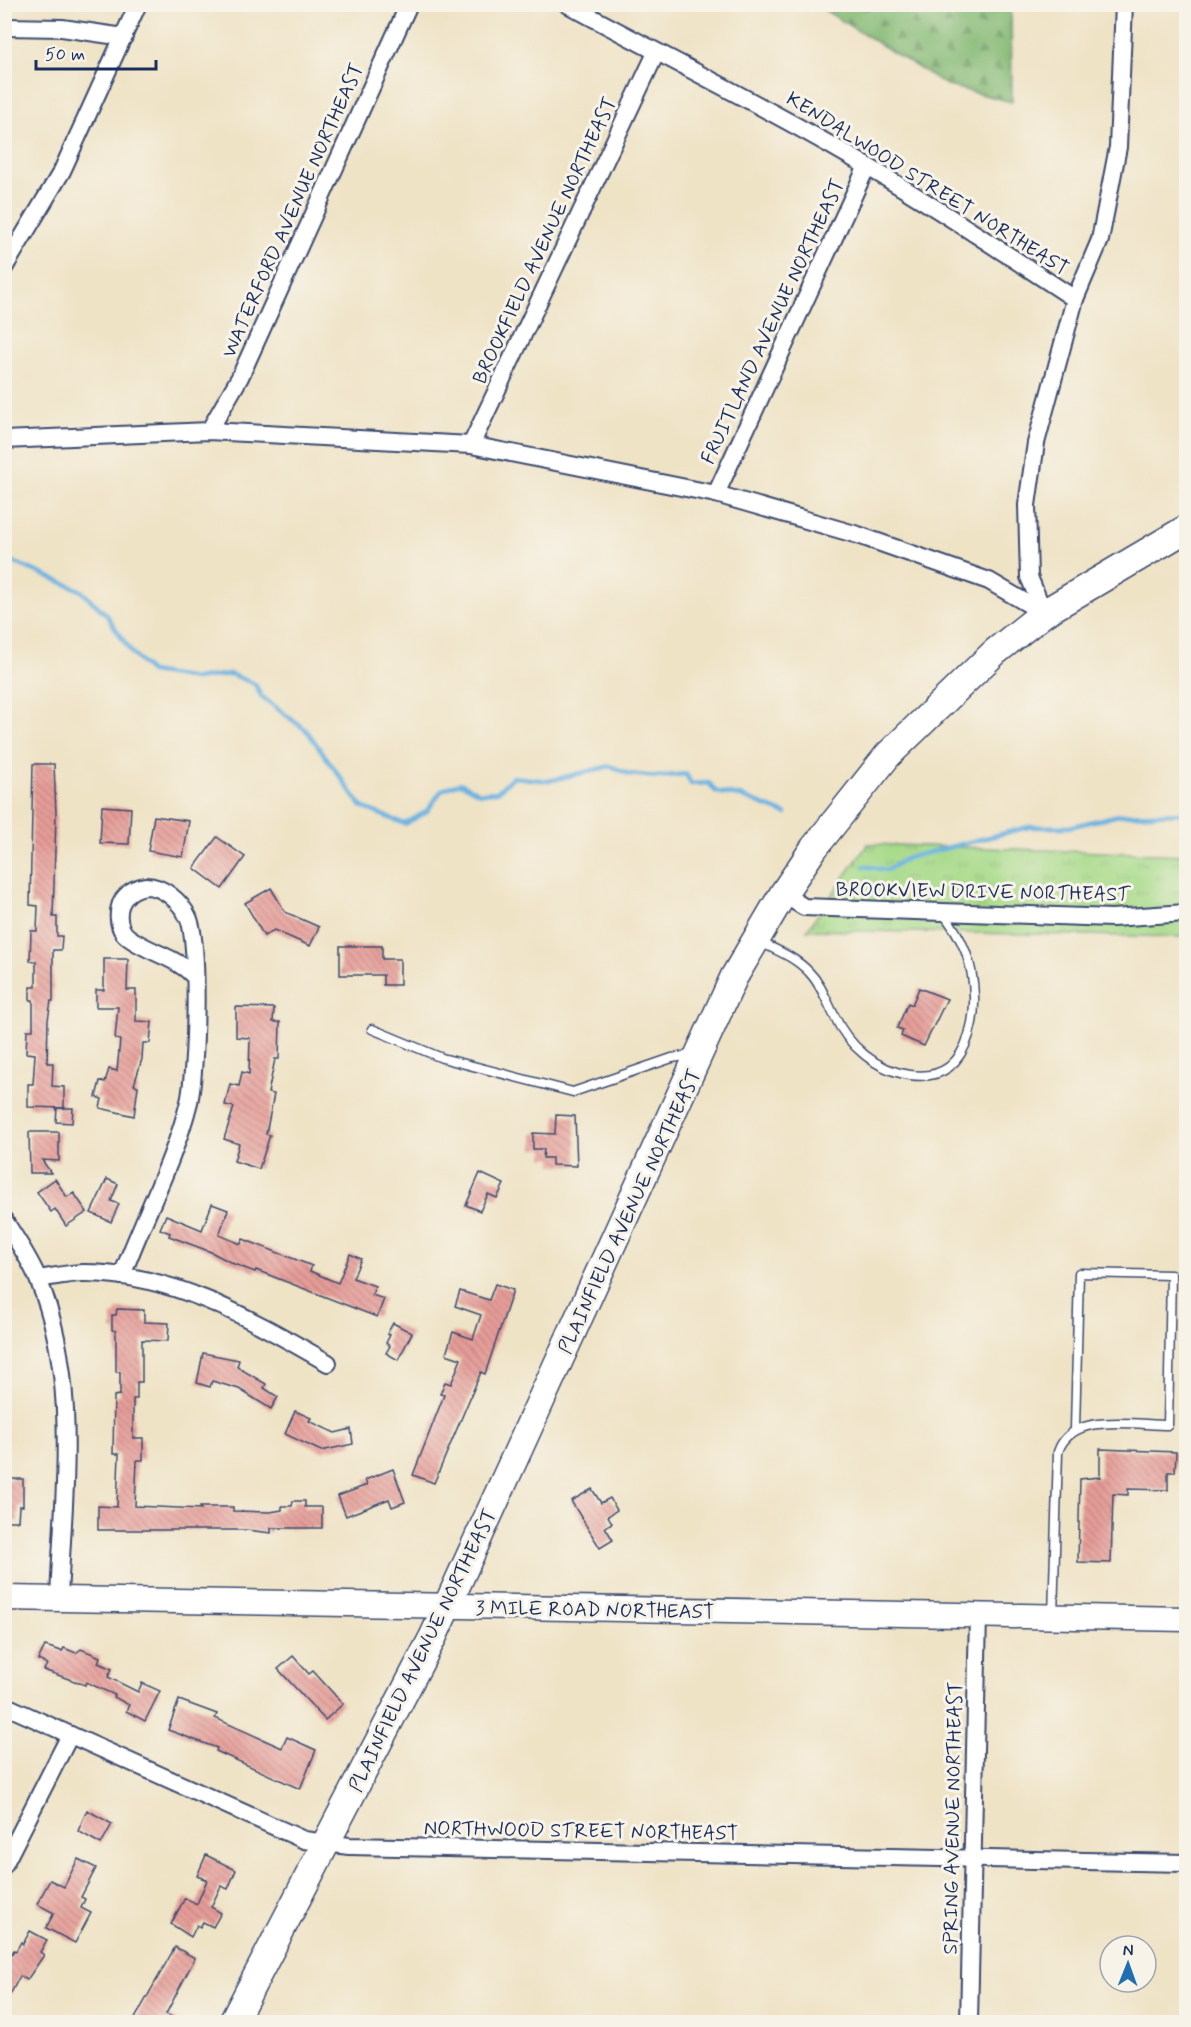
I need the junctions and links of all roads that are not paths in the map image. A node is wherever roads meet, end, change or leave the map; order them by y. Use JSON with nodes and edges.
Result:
{"nodes":[{"id":1,"x":138,"y":4,"type":"edge"},
{"id":2,"x":409,"y":4,"type":"edge"},
{"id":3,"x":567,"y":4,"type":"edge"},
{"id":4,"x":1124,"y":4,"type":"edge"},
{"id":5,"x":4,"y":27,"type":"edge"},
{"id":6,"x":124,"y":37,"type":"junction"},
{"id":7,"x":656,"y":53,"type":"junction"},
{"id":8,"x":867,"y":166,"type":"junction"},
{"id":9,"x":4,"y":268,"type":"edge"},
{"id":10,"x":1075,"y":299,"type":"junction"},
{"id":11,"x":209,"y":431,"type":"junction"},
{"id":12,"x":4,"y":440,"type":"edge"},
{"id":13,"x":471,"y":445,"type":"junction"},
{"id":14,"x":716,"y":494,"type":"junction"},
{"id":15,"x":1186,"y":529,"type":"edge"},
{"id":16,"x":1044,"y":613,"type":"junction"},
{"id":17,"x":783,"y":894,"type":"junction"},
{"id":18,"x":942,"y":912,"type":"junction"},
{"id":19,"x":1186,"y":913,"type":"edge"},
{"id":20,"x":756,"y":940,"type":"junction"},
{"id":21,"x":194,"y":976,"type":"junction"},
{"id":22,"x":372,"y":1029,"type":"dead end"},
{"id":23,"x":701,"y":1054,"type":"junction"},
{"id":24,"x":4,"y":1220,"type":"edge"},
{"id":25,"x":122,"y":1276,"type":"junction"},
{"id":26,"x":38,"y":1279,"type":"junction"},
{"id":27,"x":328,"y":1363,"type":"dead end"},
{"id":28,"x":1075,"y":1428,"type":"junction"},
{"id":29,"x":4,"y":1598,"type":"edge"},
{"id":30,"x":59,"y":1599,"type":"junction"},
{"id":31,"x":446,"y":1606,"type":"junction"},
{"id":32,"x":978,"y":1615,"type":"junction"},
{"id":33,"x":1053,"y":1616,"type":"junction"},
{"id":34,"x":1186,"y":1619,"type":"edge"},
{"id":35,"x":4,"y":1705,"type":"edge"},
{"id":36,"x":70,"y":1735,"type":"junction"},
{"id":37,"x":326,"y":1843,"type":"junction"},
{"id":38,"x":972,"y":1859,"type":"junction"},
{"id":39,"x":1186,"y":1863,"type":"edge"},
{"id":40,"x":4,"y":1864,"type":"edge"},
{"id":41,"x":233,"y":2022,"type":"edge"},
{"id":42,"x":969,"y":2022,"type":"edge"}],
"edges":[{"from":1,"to":6,"type":"street"},
{"from":2,"to":11,"type":"street","name":"WATERFORD AVENUE NORTHEAST"},
{"from":3,"to":7,"type":"street","name":"KENDALWOOD STREET NORTHEAST"},
{"from":4,"to":10,"type":"street"},
{"from":5,"to":6,"type":"street"},
{"from":6,"to":9,"type":"street"},
{"from":7,"to":8,"type":"street","name":"KENDALWOOD STREET NORTHEAST"},
{"from":7,"to":13,"type":"street","name":"BROOKFIELD AVENUE NORTHEAST"},
{"from":8,"to":10,"type":"street","name":"KENDALWOOD STREET NORTHEAST"},
{"from":8,"to":14,"type":"street","name":"FRUITLAND AVENUE NORTHEAST"},
{"from":10,"to":16,"type":"street"},
{"from":11,"to":12,"type":"street"},
{"from":11,"to":13,"type":"street"},
{"from":13,"to":14,"type":"street"},
{"from":14,"to":16,"type":"street"},
{"from":15,"to":16,"type":"main road","name":"PLAINFIELD AVENUE NORTHEAST"},
{"from":16,"to":17,"type":"main road","name":"PLAINFIELD AVENUE NORTHEAST"},
{"from":17,"to":18,"type":"street","name":"BROOKVIEW DRIVE NORTHEAST"},
{"from":17,"to":20,"type":"main road","name":"PLAINFIELD AVENUE NORTHEAST"},
{"from":18,"to":19,"type":"street","name":"BROOKVIEW DRIVE NORTHEAST"},
{"from":18,"to":20,"type":"lane"},
{"from":20,"to":23,"type":"main road","name":"PLAINFIELD AVENUE NORTHEAST"},
{"from":21,"to":21,"type":"street"},
{"from":21,"to":25,"type":"street"},
{"from":22,"to":23,"type":"lane"},
{"from":23,"to":31,"type":"main road","name":"PLAINFIELD AVENUE NORTHEAST"},
{"from":24,"to":26,"type":"street"},
{"from":25,"to":26,"type":"street"},
{"from":25,"to":27,"type":"street"},
{"from":26,"to":30,"type":"street"},
{"from":28,"to":28,"type":"lane"},
{"from":28,"to":33,"type":"lane"},
{"from":29,"to":30,"type":"main road","name":"3 MILE ROAD NORTHEAST"},
{"from":30,"to":31,"type":"main road","name":"3 MILE ROAD NORTHEAST"},
{"from":31,"to":32,"type":"main road","name":"3 MILE ROAD NORTHEAST"},
{"from":31,"to":37,"type":"main road","name":"PLAINFIELD AVENUE NORTHEAST"},
{"from":32,"to":33,"type":"main road","name":"3 MILE ROAD NORTHEAST"},
{"from":32,"to":38,"type":"street","name":"SPRING AVENUE NORTHEAST"},
{"from":33,"to":34,"type":"main road","name":"3 MILE ROAD NORTHEAST"},
{"from":35,"to":36,"type":"street","name":"NORTHWOOD STREET NORTHEAST"},
{"from":36,"to":37,"type":"street","name":"NORTHWOOD STREET NORTHEAST"},
{"from":36,"to":40,"type":"street"},
{"from":37,"to":38,"type":"street","name":"NORTHWOOD STREET NORTHEAST"},
{"from":37,"to":41,"type":"main road","name":"PLAINFIELD AVENUE NORTHEAST"},
{"from":38,"to":39,"type":"street","name":"NORTHWOOD STREET NORTHEAST"},
{"from":38,"to":42,"type":"street","name":"SPRING AVENUE NORTHEAST"}]}
